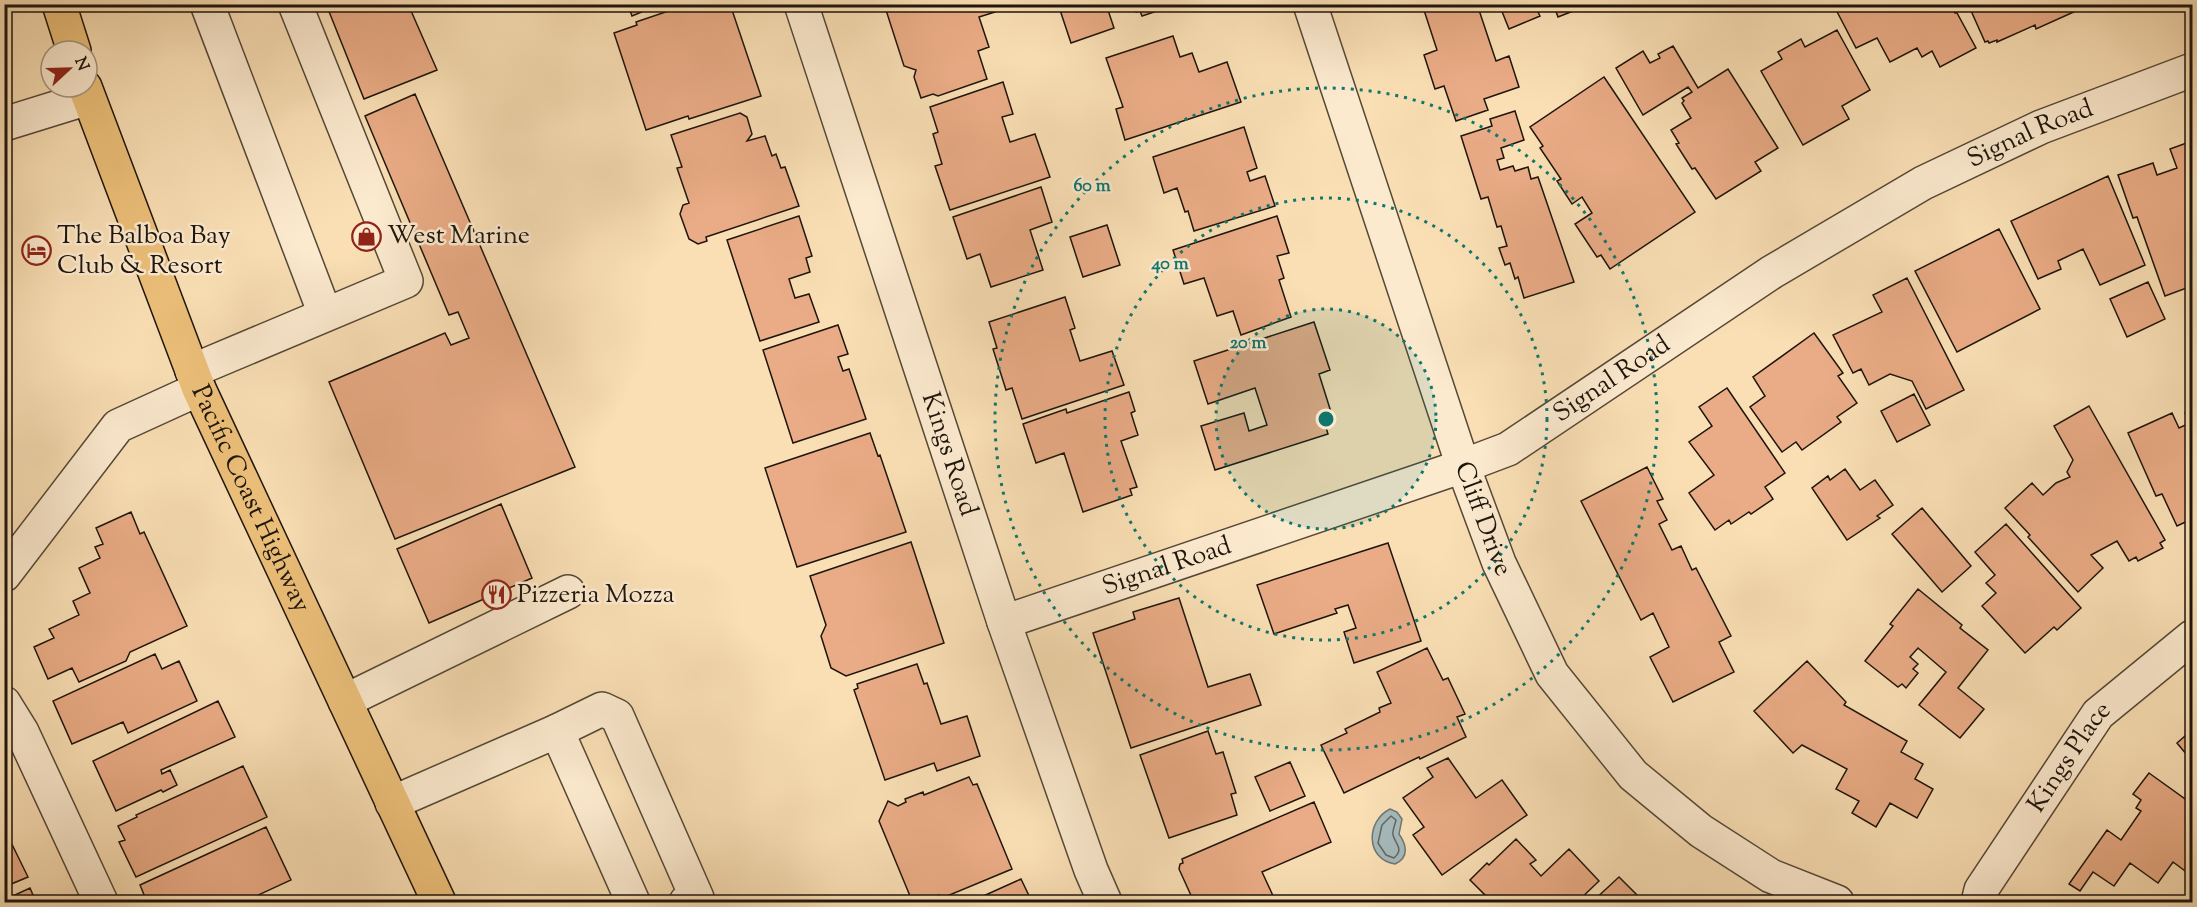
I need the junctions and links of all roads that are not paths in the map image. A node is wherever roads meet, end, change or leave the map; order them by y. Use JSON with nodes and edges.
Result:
{"nodes":[{"id":1,"x":59,"y":4,"type":"edge"},
{"id":2,"x":207,"y":4,"type":"edge"},
{"id":3,"x":295,"y":4,"type":"edge"},
{"id":4,"x":801,"y":4,"type":"edge"},
{"id":5,"x":1310,"y":4,"type":"edge"},
{"id":6,"x":70,"y":39,"type":"edge"},
{"id":7,"x":2193,"y":70,"type":"edge"},
{"id":8,"x":68,"y":99,"type":"edge"},
{"id":9,"x":89,"y":99,"type":"edge"},
{"id":10,"x":4,"y":124,"type":"edge"},
{"id":11,"x":325,"y":314,"type":"junction"},
{"id":12,"x":196,"y":380,"type":"junction"},
{"id":13,"x":1463,"y":466,"type":"junction"},
{"id":14,"x":4,"y":575,"type":"edge"},
{"id":15,"x":568,"y":592,"type":"dead end"},
{"id":16,"x":1004,"y":622,"type":"junction"},
{"id":17,"x":2193,"y":637,"type":"edge"},
{"id":18,"x":345,"y":701,"type":"junction"},
{"id":19,"x":4,"y":703,"type":"edge"},
{"id":20,"x":557,"y":731,"type":"junction"},
{"id":21,"x":392,"y":804,"type":"junction"},
{"id":22,"x":694,"y":901,"type":"edge"},
{"id":23,"x":102,"y":903,"type":"edge"},
{"id":24,"x":439,"y":903,"type":"edge"},
{"id":25,"x":633,"y":903,"type":"edge"},
{"id":26,"x":1105,"y":903,"type":"edge"},
{"id":27,"x":1837,"y":903,"type":"edge"},
{"id":28,"x":1978,"y":903,"type":"edge"}],
"edges":[{"from":1,"to":6,"type":"highway"},
{"from":2,"to":11,"type":"street"},
{"from":3,"to":11,"type":"street"},
{"from":4,"to":16,"type":"street","name":"Kings Road"},
{"from":5,"to":13,"type":"street","name":"Cliff Drive"},
{"from":7,"to":13,"type":"street","name":"Signal Road"},
{"from":8,"to":10,"type":"street"},
{"from":9,"to":12,"type":"highway","name":"Pacific Coast Highway"},
{"from":11,"to":12,"type":"street"},
{"from":12,"to":14,"type":"street"},
{"from":12,"to":18,"type":"highway","name":"Pacific Coast Highway"},
{"from":13,"to":16,"type":"street","name":"Signal Road"},
{"from":13,"to":27,"type":"street","name":"Cliff Drive"},
{"from":15,"to":18,"type":"street"},
{"from":16,"to":26,"type":"street","name":"Kings Road"},
{"from":17,"to":28,"type":"street","name":"Kings Place"},
{"from":18,"to":21,"type":"highway","name":"Pacific Coast Highway"},
{"from":19,"to":23,"type":"street"},
{"from":20,"to":21,"type":"street"},
{"from":20,"to":22,"type":"street"},
{"from":20,"to":25,"type":"street"},
{"from":21,"to":24,"type":"highway","name":"Pacific Coast Highway"}]}
